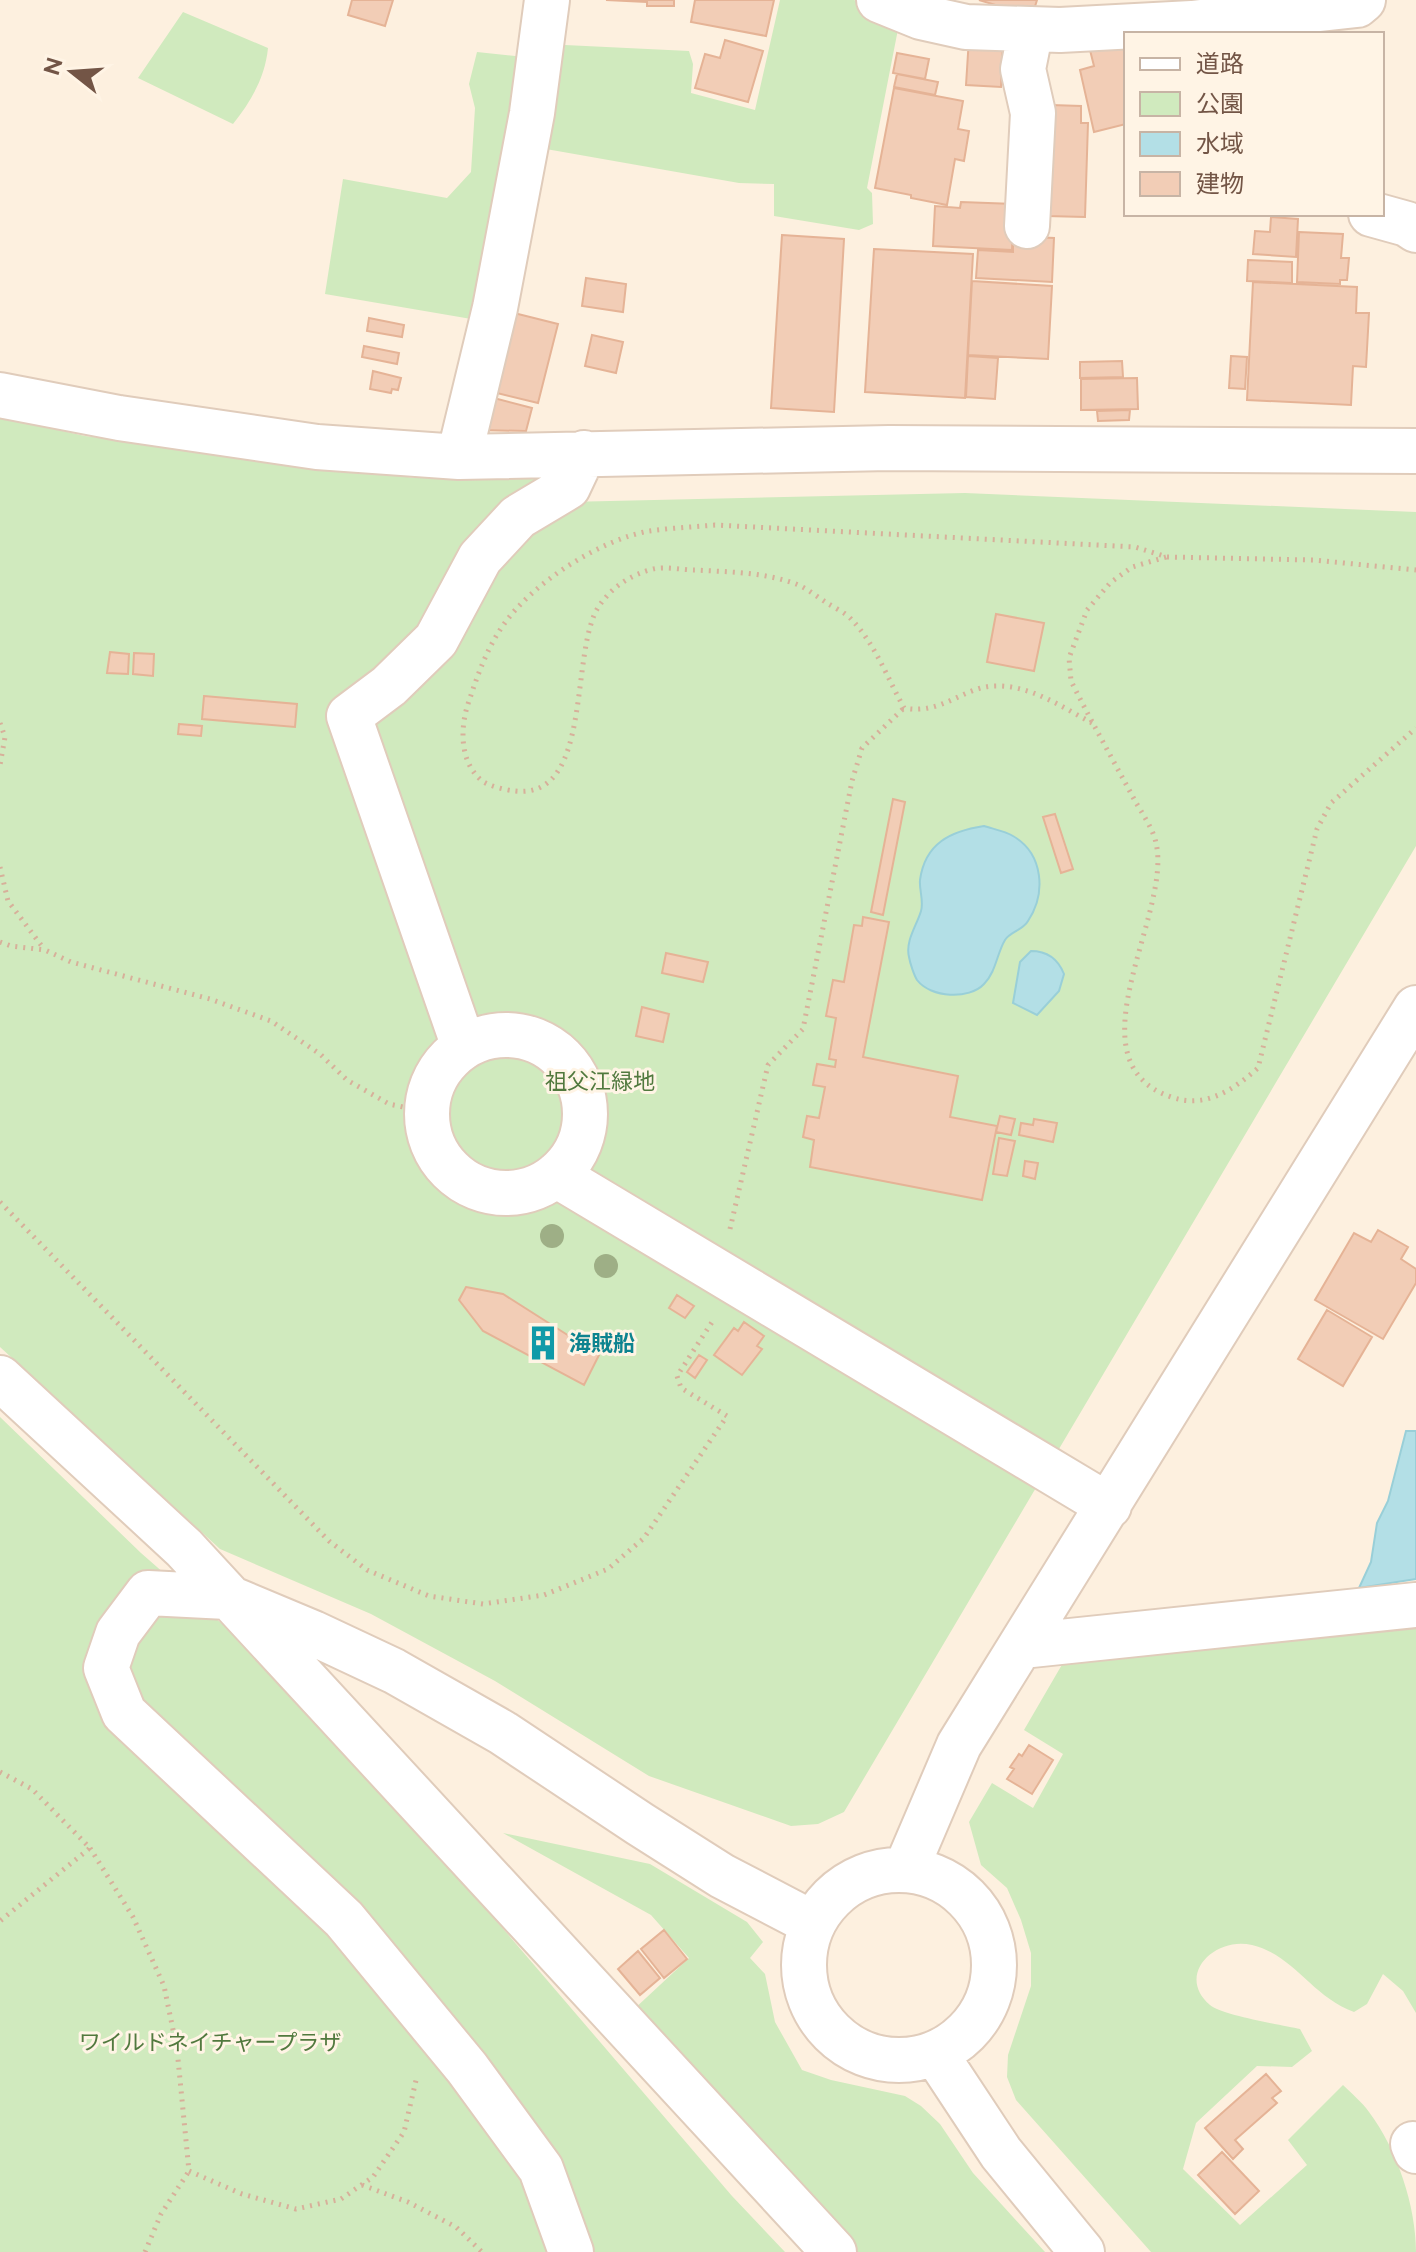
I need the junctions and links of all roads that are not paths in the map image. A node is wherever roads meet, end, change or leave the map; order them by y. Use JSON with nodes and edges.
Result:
{"nodes":[{"id":1,"x":547,"y":0,"type":"edge"},
{"id":2,"x":879,"y":0,"type":"edge"},
{"id":3,"x":1363,"y":0,"type":"edge"},
{"id":4,"x":1056,"y":20,"type":"edge"},
{"id":5,"x":1378,"y":216,"type":"edge"},
{"id":6,"x":1027,"y":226,"type":"dead end"},
{"id":7,"x":1416,"y":230,"type":"edge"},
{"id":8,"x":0,"y":395,"type":"edge"},
{"id":9,"x":1416,"y":451,"type":"edge"},
{"id":10,"x":584,"y":453,"type":"junction"},
{"id":11,"x":459,"y":457,"type":"junction"},
{"id":12,"x":1416,"y":1008,"type":"edge"},
{"id":13,"x":464,"y":1047,"type":"junction"},
{"id":14,"x":556,"y":1175,"type":"junction"},
{"id":15,"x":0,"y":1378,"type":"edge"},
{"id":16,"x":1109,"y":1506,"type":"junction"},
{"id":17,"x":227,"y":1597,"type":"junction"},
{"id":18,"x":1416,"y":1605,"type":"edge"},
{"id":19,"x":1022,"y":1646,"type":"junction"},
{"id":20,"x":906,"y":1869,"type":"junction"},
{"id":21,"x":812,"y":1923,"type":"junction"},
{"id":22,"x":935,"y":2053,"type":"junction"},
{"id":23,"x":571,"y":2252,"type":"edge"},
{"id":24,"x":834,"y":2252,"type":"edge"},
{"id":25,"x":1082,"y":2252,"type":"edge"}],
"edges":[{"from":1,"to":11,"type":"street"},
{"from":2,"to":4,"type":"street"},
{"from":3,"to":4,"type":"street"},
{"from":4,"to":6,"type":"street"},
{"from":5,"to":7,"type":"street"},
{"from":8,"to":11,"type":"street"},
{"from":9,"to":10,"type":"street"},
{"from":10,"to":11,"type":"street"},
{"from":10,"to":13,"type":"street"},
{"from":12,"to":16,"type":"street"},
{"from":13,"to":14,"type":"street"},
{"from":13,"to":14,"type":"street"},
{"from":14,"to":16,"type":"street"},
{"from":15,"to":17,"type":"street"},
{"from":16,"to":19,"type":"street"},
{"from":17,"to":21,"type":"street"},
{"from":17,"to":23,"type":"street"},
{"from":17,"to":24,"type":"street"},
{"from":18,"to":19,"type":"street"},
{"from":19,"to":20,"type":"street"},
{"from":20,"to":21,"type":"street"},
{"from":20,"to":22,"type":"street"},
{"from":21,"to":22,"type":"street"},
{"from":22,"to":25,"type":"street"}]}
